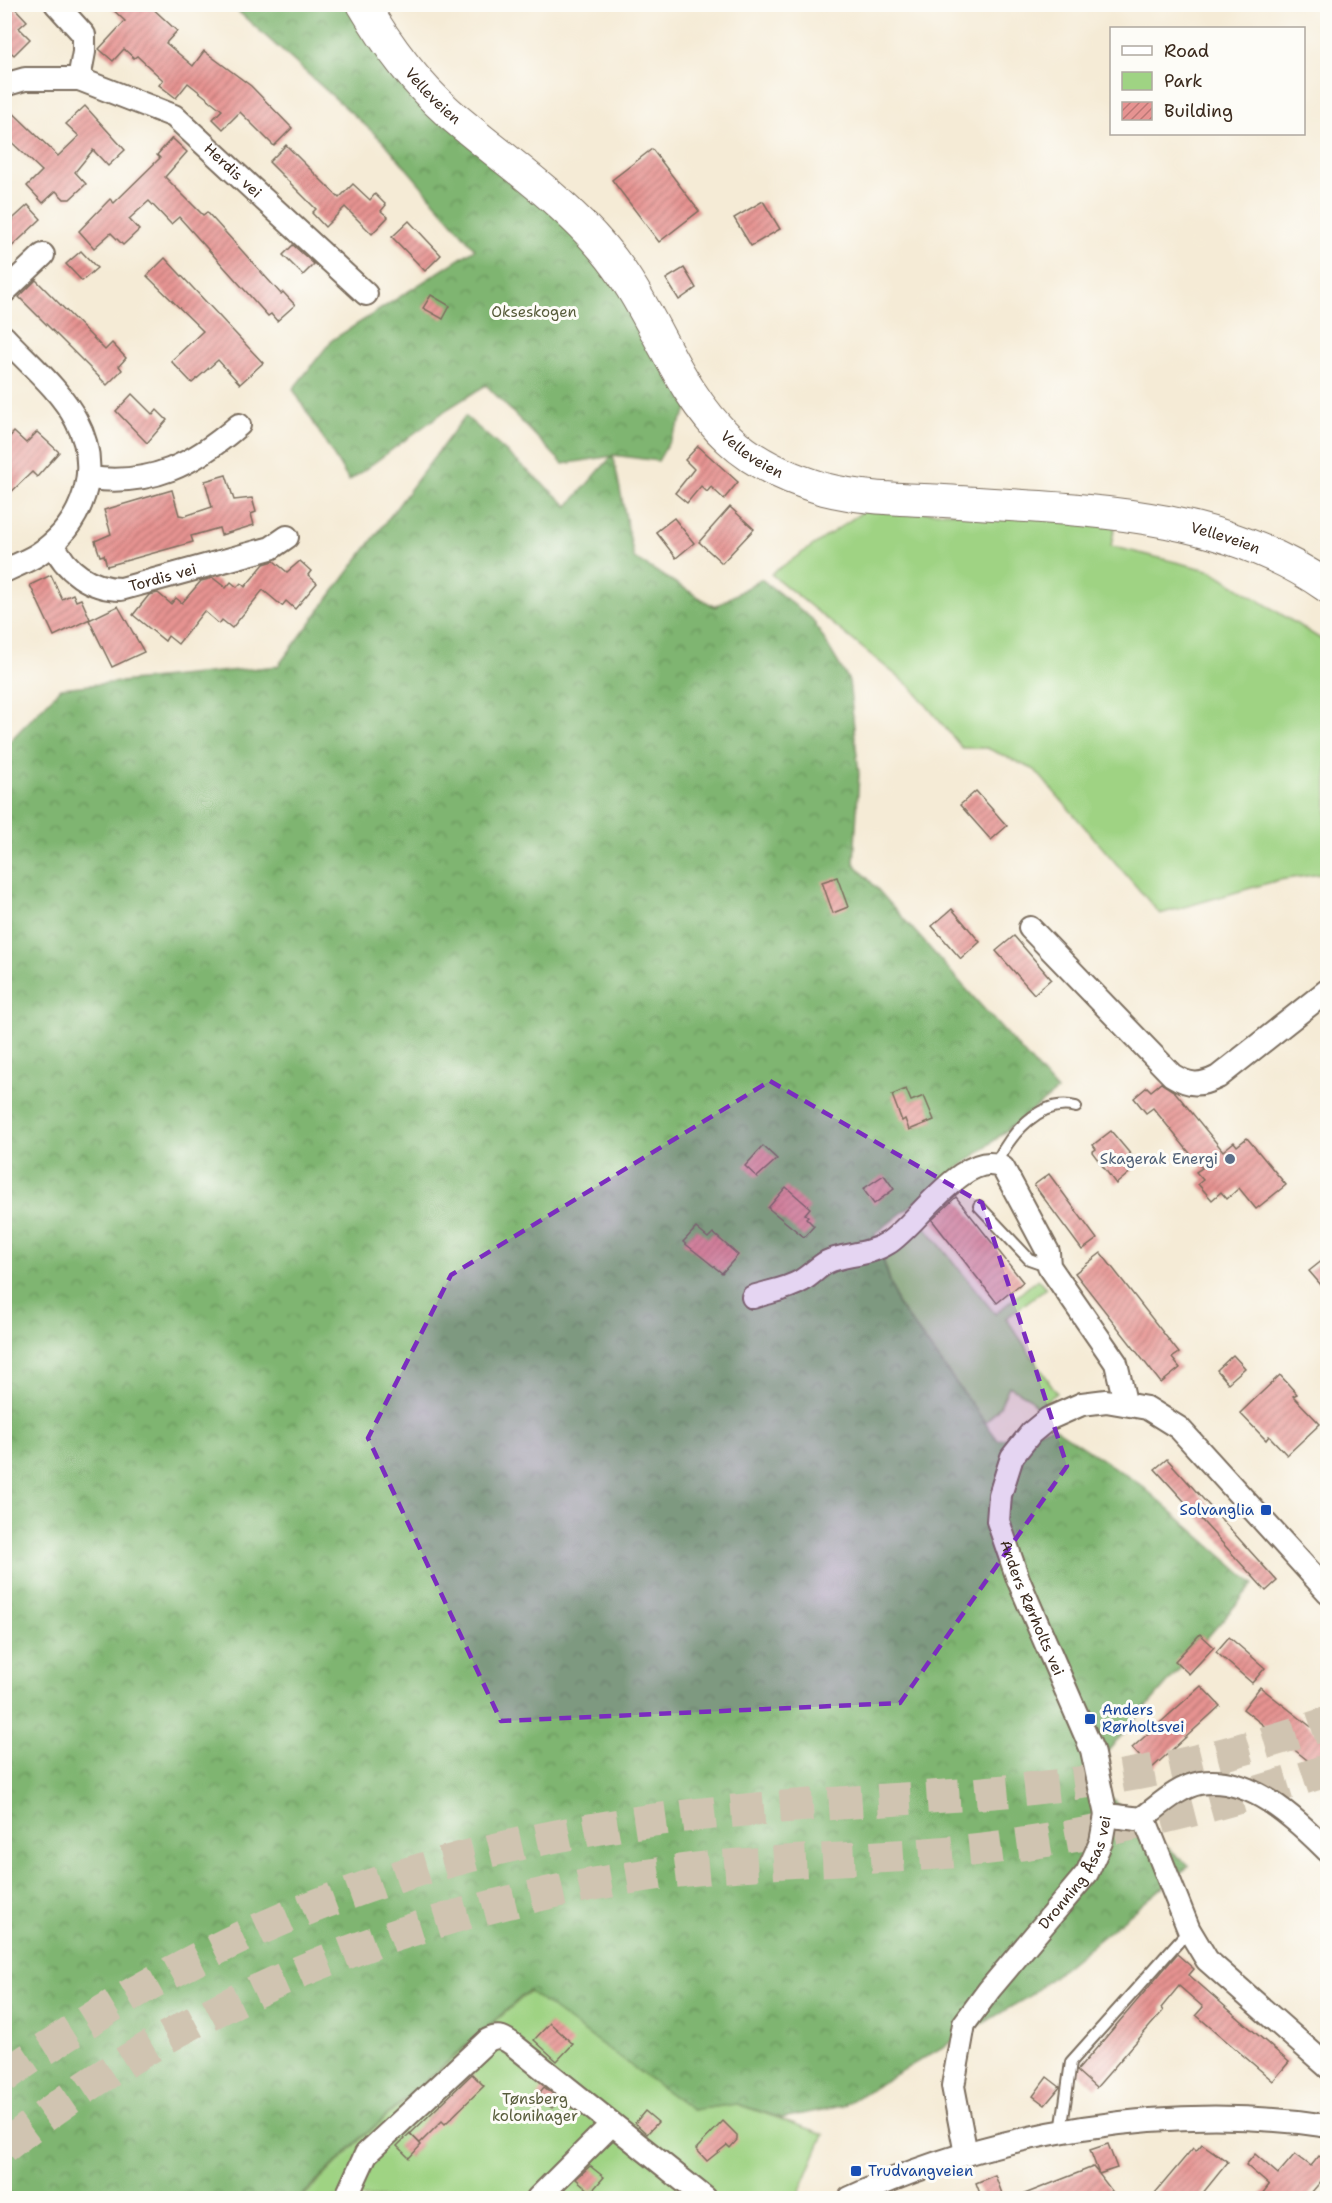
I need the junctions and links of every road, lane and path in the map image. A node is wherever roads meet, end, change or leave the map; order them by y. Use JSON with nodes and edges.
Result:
{"nodes":[{"id":1,"x":56,"y":4,"type":"edge"},
{"id":2,"x":363,"y":4,"type":"edge"},
{"id":3,"x":79,"y":79,"type":"junction"},
{"id":4,"x":4,"y":86,"type":"edge"},
{"id":5,"x":43,"y":255,"type":"dead end"},
{"id":6,"x":4,"y":292,"type":"edge"},
{"id":7,"x":366,"y":294,"type":"dead end"},
{"id":8,"x":4,"y":338,"type":"edge"},
{"id":9,"x":239,"y":425,"type":"dead end"},
{"id":10,"x":90,"y":478,"type":"junction"},
{"id":11,"x":287,"y":537,"type":"dead end"},
{"id":12,"x":53,"y":543,"type":"junction"},
{"id":13,"x":4,"y":572,"type":"edge"},
{"id":14,"x":1328,"y":587,"type":"edge"},
{"id":15,"x":1030,"y":928,"type":"dead end"},
{"id":16,"x":1328,"y":990,"type":"edge"},
{"id":17,"x":1076,"y":1107,"type":"dead end"},
{"id":18,"x":996,"y":1164,"type":"junction"},
{"id":19,"x":979,"y":1206,"type":"dead end"},
{"id":20,"x":1049,"y":1266,"type":"junction"},
{"id":21,"x":753,"y":1296,"type":"dead end"},
{"id":22,"x":1125,"y":1402,"type":"junction"},
{"id":23,"x":1328,"y":1592,"type":"edge"},
{"id":24,"x":1106,"y":1815,"type":"junction"},
{"id":25,"x":1328,"y":1851,"type":"edge"},
{"id":26,"x":1189,"y":1930,"type":"junction"},
{"id":27,"x":1328,"y":2067,"type":"edge"},
{"id":28,"x":612,"y":2124,"type":"junction"},
{"id":29,"x":1328,"y":2126,"type":"edge"},
{"id":30,"x":1060,"y":2133,"type":"junction"},
{"id":31,"x":966,"y":2154,"type":"junction"},
{"id":32,"x":346,"y":2198,"type":"edge"},
{"id":33,"x":538,"y":2199,"type":"edge"},
{"id":34,"x":705,"y":2199,"type":"edge"},
{"id":35,"x":850,"y":2199,"type":"edge"}],
"edges":[{"from":1,"to":3,"type":"street"},
{"from":2,"to":14,"type":"main road","name":"Velleveien"},
{"from":3,"to":4,"type":"street","name":"Herdis vei"},
{"from":3,"to":7,"type":"street","name":"Herdis vei"},
{"from":5,"to":6,"type":"street"},
{"from":8,"to":10,"type":"street"},
{"from":9,"to":10,"type":"street"},
{"from":10,"to":12,"type":"street"},
{"from":11,"to":12,"type":"street","name":"Tordis vei"},
{"from":12,"to":13,"type":"street"},
{"from":15,"to":16,"type":"street"},
{"from":17,"to":18,"type":"lane"},
{"from":18,"to":20,"type":"street"},
{"from":18,"to":21,"type":"street"},
{"from":19,"to":20,"type":"lane"},
{"from":20,"to":22,"type":"street"},
{"from":22,"to":23,"type":"street","name":"Anders Rørholts vei"},
{"from":22,"to":24,"type":"street","name":"Anders Rørholts vei"},
{"from":24,"to":25,"type":"street","name":"Dronning Åsas vei"},
{"from":24,"to":26,"type":"street"},
{"from":24,"to":31,"type":"street","name":"Dronning Åsas vei"},
{"from":26,"to":27,"type":"street"},
{"from":26,"to":30,"type":"lane"},
{"from":28,"to":32,"type":"street"},
{"from":28,"to":33,"type":"street"},
{"from":28,"to":34,"type":"street"},
{"from":29,"to":30,"type":"street"},
{"from":30,"to":31,"type":"street"},
{"from":31,"to":35,"type":"street"}]}
